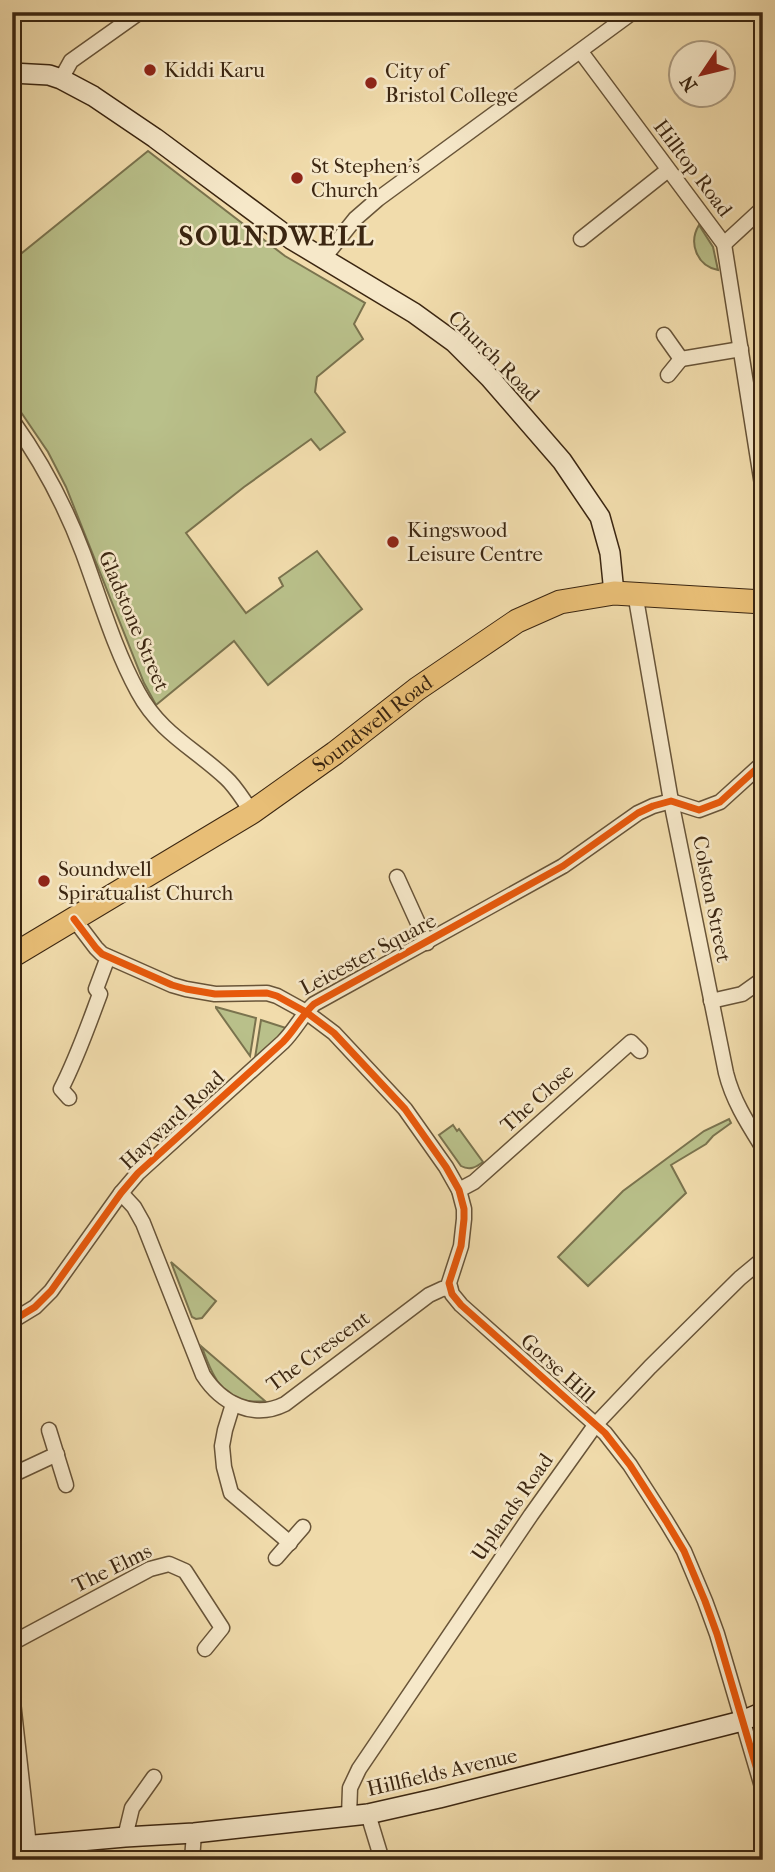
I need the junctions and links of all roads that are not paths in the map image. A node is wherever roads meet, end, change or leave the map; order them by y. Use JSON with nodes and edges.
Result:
{"nodes":[{"id":1,"x":140,"y":12,"type":"edge"},
{"id":2,"x":632,"y":12,"type":"edge"},
{"id":3,"x":581,"y":52,"type":"junction"},
{"id":4,"x":12,"y":73,"type":"edge"},
{"id":5,"x":61,"y":79,"type":"junction"},
{"id":6,"x":668,"y":170,"type":"junction"},
{"id":7,"x":763,"y":208,"type":"edge"},
{"id":8,"x":581,"y":239,"type":"dead end"},
{"id":9,"x":724,"y":244,"type":"junction"},
{"id":10,"x":323,"y":260,"type":"junction"},
{"id":11,"x":664,"y":335,"type":"dead end"},
{"id":12,"x":741,"y":349,"type":"junction"},
{"id":13,"x":681,"y":359,"type":"junction"},
{"id":14,"x":668,"y":375,"type":"dead end"},
{"id":15,"x":12,"y":420,"type":"edge"},
{"id":16,"x":763,"y":489,"type":"edge"},
{"id":17,"x":625,"y":593,"type":"junction"},
{"id":18,"x":763,"y":602,"type":"edge"},
{"id":19,"x":763,"y":763,"type":"edge"},
{"id":20,"x":671,"y":802,"type":"junction"},
{"id":21,"x":251,"y":812,"type":"junction"},
{"id":22,"x":396,"y":877,"type":"dead end"},
{"id":23,"x":74,"y":919,"type":"junction"},
{"id":24,"x":427,"y":943,"type":"junction"},
{"id":25,"x":12,"y":956,"type":"edge"},
{"id":26,"x":108,"y":957,"type":"junction"},
{"id":27,"x":763,"y":979,"type":"edge"},
{"id":28,"x":711,"y":1001,"type":"junction"},
{"id":29,"x":306,"y":1012,"type":"junction"},
{"id":30,"x":640,"y":1051,"type":"dead end"},
{"id":31,"x":69,"y":1098,"type":"dead end"},
{"id":32,"x":763,"y":1148,"type":"edge"},
{"id":33,"x":459,"y":1190,"type":"junction"},
{"id":34,"x":121,"y":1193,"type":"junction"},
{"id":35,"x":763,"y":1259,"type":"edge"},
{"id":36,"x":450,"y":1288,"type":"junction"},
{"id":37,"x":12,"y":1321,"type":"edge"},
{"id":38,"x":233,"y":1404,"type":"junction"},
{"id":39,"x":596,"y":1424,"type":"junction"},
{"id":40,"x":49,"y":1430,"type":"dead end"},
{"id":41,"x":57,"y":1454,"type":"junction"},
{"id":42,"x":12,"y":1475,"type":"edge"},
{"id":43,"x":66,"y":1485,"type":"dead end"},
{"id":44,"x":303,"y":1527,"type":"dead end"},
{"id":45,"x":290,"y":1543,"type":"junction"},
{"id":46,"x":276,"y":1558,"type":"dead end"},
{"id":47,"x":12,"y":1643,"type":"edge"},
{"id":48,"x":205,"y":1649,"type":"dead end"},
{"id":49,"x":12,"y":1693,"type":"edge"},
{"id":50,"x":763,"y":1712,"type":"edge"},
{"id":51,"x":742,"y":1721,"type":"junction"},
{"id":52,"x":154,"y":1777,"type":"dead end"},
{"id":53,"x":761,"y":1780,"type":"edge"},
{"id":54,"x":358,"y":1815,"type":"junction"},
{"id":55,"x":194,"y":1833,"type":"junction"},
{"id":56,"x":125,"y":1837,"type":"junction"},
{"id":57,"x":21,"y":1847,"type":"edge"},
{"id":58,"x":192,"y":1860,"type":"edge"},
{"id":59,"x":382,"y":1860,"type":"edge"}],
"edges":[{"from":1,"to":5,"type":"street"},
{"from":2,"to":3,"type":"street"},
{"from":3,"to":6,"type":"street","name":"Hilltop Road"},
{"from":3,"to":10,"type":"street"},
{"from":4,"to":5,"type":"street","name":"Church Road"},
{"from":5,"to":10,"type":"street","name":"Church Road"},
{"from":6,"to":8,"type":"street"},
{"from":6,"to":9,"type":"street","name":"Hilltop Road"},
{"from":7,"to":9,"type":"street"},
{"from":9,"to":12,"type":"street","name":"Hilltop Road"},
{"from":10,"to":17,"type":"street","name":"Church Road"},
{"from":11,"to":13,"type":"street"},
{"from":12,"to":13,"type":"street"},
{"from":12,"to":16,"type":"street","name":"Hilltop Road"},
{"from":13,"to":14,"type":"street"},
{"from":15,"to":21,"type":"street","name":"Gladstone Street"},
{"from":17,"to":18,"type":"main road","name":"Soundwell Road"},
{"from":17,"to":20,"type":"street","name":"Colston Street"},
{"from":17,"to":21,"type":"main road","name":"Soundwell Road"},
{"from":19,"to":20,"type":"street"},
{"from":20,"to":24,"type":"street","name":"Leicester Square"},
{"from":20,"to":28,"type":"street","name":"Colston Street"},
{"from":21,"to":23,"type":"main road","name":"Soundwell Road"},
{"from":22,"to":24,"type":"street"},
{"from":23,"to":25,"type":"main road","name":"Soundwell Road"},
{"from":23,"to":26,"type":"street","name":"Leicester Square"},
{"from":24,"to":29,"type":"street","name":"Leicester Square"},
{"from":26,"to":29,"type":"street","name":"Leicester Square"},
{"from":26,"to":31,"type":"street"},
{"from":27,"to":28,"type":"street"},
{"from":28,"to":32,"type":"street","name":"Colston Street"},
{"from":29,"to":33,"type":"street"},
{"from":29,"to":34,"type":"street","name":"Hayward Road"},
{"from":30,"to":33,"type":"street","name":"The Close"},
{"from":33,"to":36,"type":"street"},
{"from":34,"to":37,"type":"street","name":"Hayward Road"},
{"from":34,"to":38,"type":"street"},
{"from":35,"to":39,"type":"street","name":"Uplands Road"},
{"from":36,"to":38,"type":"street","name":"The Crescent"},
{"from":36,"to":39,"type":"street","name":"Gorse Hill"},
{"from":38,"to":45,"type":"street"},
{"from":39,"to":51,"type":"street","name":"Gorse Hill"},
{"from":39,"to":54,"type":"street","name":"Uplands Road"},
{"from":40,"to":41,"type":"street"},
{"from":41,"to":42,"type":"street"},
{"from":41,"to":43,"type":"street"},
{"from":44,"to":45,"type":"street"},
{"from":45,"to":46,"type":"street"},
{"from":47,"to":48,"type":"street","name":"The Elms"},
{"from":49,"to":57,"type":"street"},
{"from":50,"to":51,"type":"street","name":"Hillfields Avenue"},
{"from":51,"to":53,"type":"street","name":"Gorse Hill"},
{"from":51,"to":54,"type":"street","name":"Hillfields Avenue"},
{"from":52,"to":56,"type":"street"},
{"from":54,"to":55,"type":"street","name":"Hillfields Avenue"},
{"from":54,"to":59,"type":"street"},
{"from":55,"to":56,"type":"street","name":"Hillfields Avenue"},
{"from":55,"to":58,"type":"street"},
{"from":56,"to":57,"type":"street","name":"Hillfields Avenue"}]}
